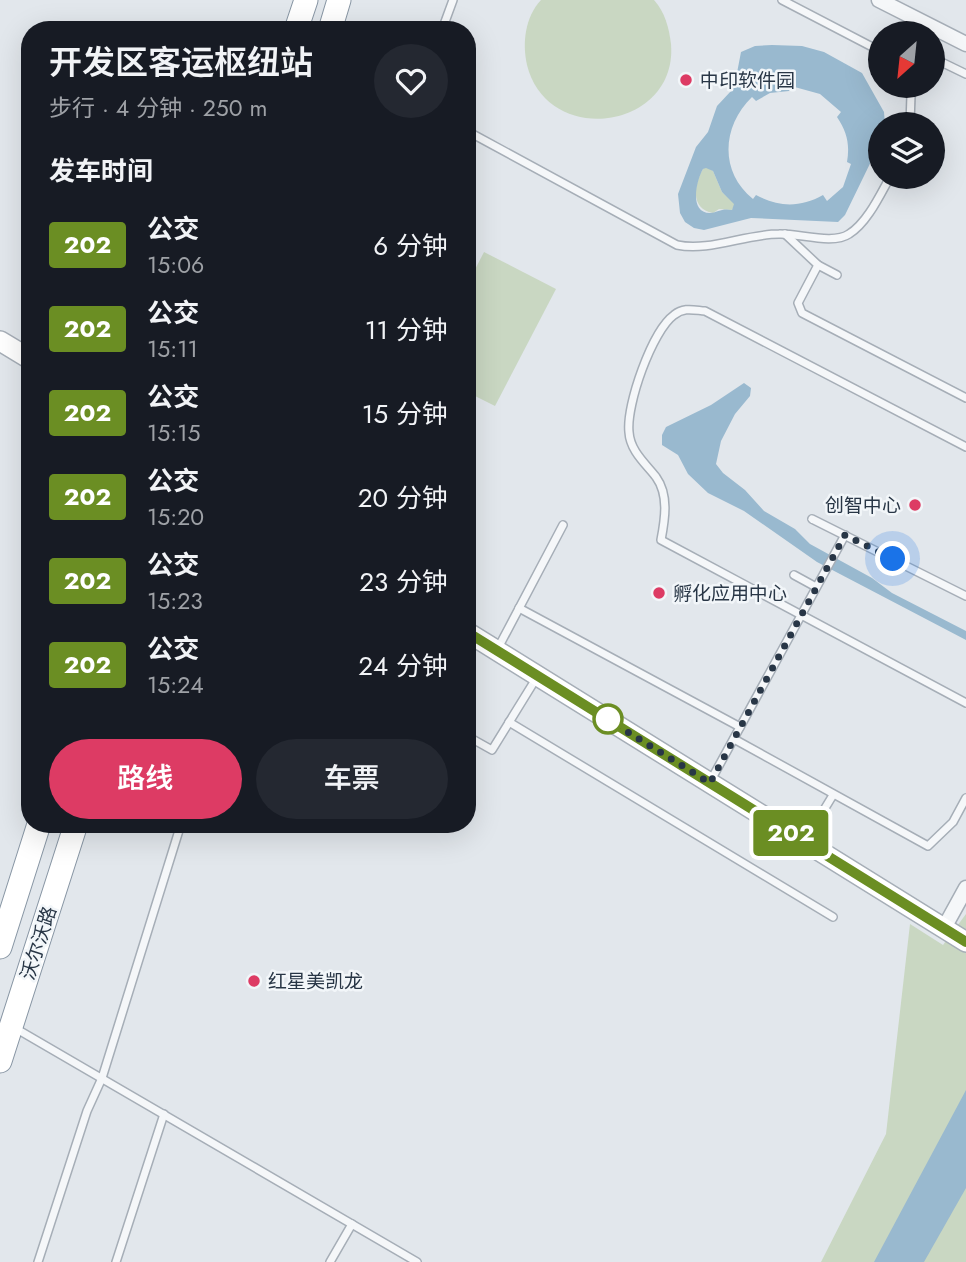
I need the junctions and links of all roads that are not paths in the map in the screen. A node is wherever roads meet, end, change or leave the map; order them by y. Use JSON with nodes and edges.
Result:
{"nodes":[{"id":1,"x":306,"y":0,"type":"edge"},
{"id":2,"x":339,"y":0,"type":"edge"},
{"id":3,"x":453,"y":0,"type":"edge"},
{"id":4,"x":782,"y":0,"type":"edge"},
{"id":5,"x":879,"y":0,"type":"edge"},
{"id":6,"x":299,"y":21,"type":"edge"},
{"id":7,"x":333,"y":21,"type":"edge"},
{"id":8,"x":445,"y":21,"type":"edge"},
{"id":9,"x":966,"y":44,"type":"edge"},
{"id":10,"x":868,"y":45,"type":"edge"},
{"id":11,"x":945,"y":64,"type":"edge"},
{"id":12,"x":966,"y":74,"type":"edge"},
{"id":13,"x":476,"y":136,"type":"edge"},
{"id":14,"x":882,"y":189,"type":"edge"},
{"id":15,"x":785,"y":233,"type":"junction"},
{"id":16,"x":818,"y":265,"type":"junction"},
{"id":17,"x":837,"y":275,"type":"dead end"},
{"id":18,"x":0,"y":341,"type":"edge"},
{"id":19,"x":21,"y":354,"type":"edge"},
{"id":20,"x":966,"y":398,"type":"edge"},
{"id":21,"x":966,"y":447,"type":"edge"},
{"id":22,"x":813,"y":519,"type":"dead end"},
{"id":23,"x":563,"y":525,"type":"dead end"},
{"id":24,"x":845,"y":535,"type":"junction"},
{"id":25,"x":794,"y":575,"type":"dead end"},
{"id":26,"x":816,"y":587,"type":"junction"},
{"id":27,"x":966,"y":596,"type":"edge"},
{"id":28,"x":519,"y":608,"type":"junction"},
{"id":29,"x":802,"y":613,"type":"junction"},
{"id":30,"x":476,"y":637,"type":"edge"},
{"id":31,"x":497,"y":650,"type":"junction"},
{"id":32,"x":537,"y":675,"type":"junction"},
{"id":33,"x":966,"y":703,"type":"edge"},
{"id":34,"x":509,"y":722,"type":"junction"},
{"id":35,"x":740,"y":727,"type":"junction"},
{"id":36,"x":734,"y":739,"type":"junction"},
{"id":37,"x":476,"y":741,"type":"edge"},
{"id":38,"x":710,"y":783,"type":"junction"},
{"id":39,"x":833,"y":794,"type":"junction"},
{"id":40,"x":966,"y":797,"type":"edge"},
{"id":41,"x":36,"y":833,"type":"edge"},
{"id":42,"x":73,"y":833,"type":"edge"},
{"id":43,"x":178,"y":833,"type":"edge"},
{"id":44,"x":805,"y":842,"type":"junction"},
{"id":45,"x":966,"y":888,"type":"edge"},
{"id":46,"x":833,"y":917,"type":"dead end"},
{"id":47,"x":944,"y":928,"type":"junction"},
{"id":48,"x":966,"y":942,"type":"edge"},
{"id":49,"x":0,"y":947,"type":"edge"},
{"id":50,"x":12,"y":1026,"type":"junction"},
{"id":51,"x":0,"y":1061,"type":"edge"},
{"id":52,"x":102,"y":1078,"type":"junction"},
{"id":53,"x":164,"y":1114,"type":"junction"},
{"id":54,"x":352,"y":1224,"type":"junction"},
{"id":55,"x":38,"y":1262,"type":"edge"},
{"id":56,"x":116,"y":1262,"type":"edge"},
{"id":57,"x":330,"y":1262,"type":"edge"},
{"id":58,"x":417,"y":1262,"type":"edge"}],
"edges":[{"from":1,"to":6,"type":"highway"},
{"from":2,"to":7,"type":"highway"},
{"from":3,"to":8,"type":"lane"},
{"from":4,"to":10,"type":"lane"},
{"from":5,"to":9,"type":"street"},
{"from":11,"to":12,"type":"lane"},
{"from":13,"to":15,"type":"lane"},
{"from":14,"to":15,"type":"lane"},
{"from":15,"to":16,"type":"lane"},
{"from":16,"to":17,"type":"lane"},
{"from":16,"to":20,"type":"lane"},
{"from":18,"to":19,"type":"main road"},
{"from":21,"to":29,"type":"lane"},
{"from":22,"to":24,"type":"lane"},
{"from":23,"to":28,"type":"lane"},
{"from":24,"to":26,"type":"lane"},
{"from":24,"to":27,"type":"lane"},
{"from":25,"to":26,"type":"lane"},
{"from":26,"to":29,"type":"lane"},
{"from":28,"to":31,"type":"lane"},
{"from":28,"to":35,"type":"lane"},
{"from":29,"to":33,"type":"lane"},
{"from":29,"to":35,"type":"lane"},
{"from":30,"to":31,"type":"main road"},
{"from":31,"to":32,"type":"main road"},
{"from":32,"to":34,"type":"lane"},
{"from":32,"to":38,"type":"main road"},
{"from":34,"to":37,"type":"lane"},
{"from":34,"to":46,"type":"lane"},
{"from":35,"to":36,"type":"lane"},
{"from":36,"to":38,"type":"lane"},
{"from":36,"to":39,"type":"lane"},
{"from":38,"to":44,"type":"main road"},
{"from":39,"to":40,"type":"lane"},
{"from":39,"to":44,"type":"lane"},
{"from":41,"to":49,"type":"highway","name":"沃尔沃路"},
{"from":42,"to":50,"type":"highway","name":"沃尔沃路"},
{"from":43,"to":52,"type":"lane"},
{"from":44,"to":47,"type":"main road"},
{"from":45,"to":47,"type":"street"},
{"from":47,"to":48,"type":"main road"},
{"from":50,"to":51,"type":"highway","name":"沃尔沃路"},
{"from":50,"to":52,"type":"lane"},
{"from":52,"to":53,"type":"lane"},
{"from":52,"to":55,"type":"lane"},
{"from":53,"to":54,"type":"lane"},
{"from":53,"to":56,"type":"lane"},
{"from":54,"to":57,"type":"lane"},
{"from":54,"to":58,"type":"lane"}]}
